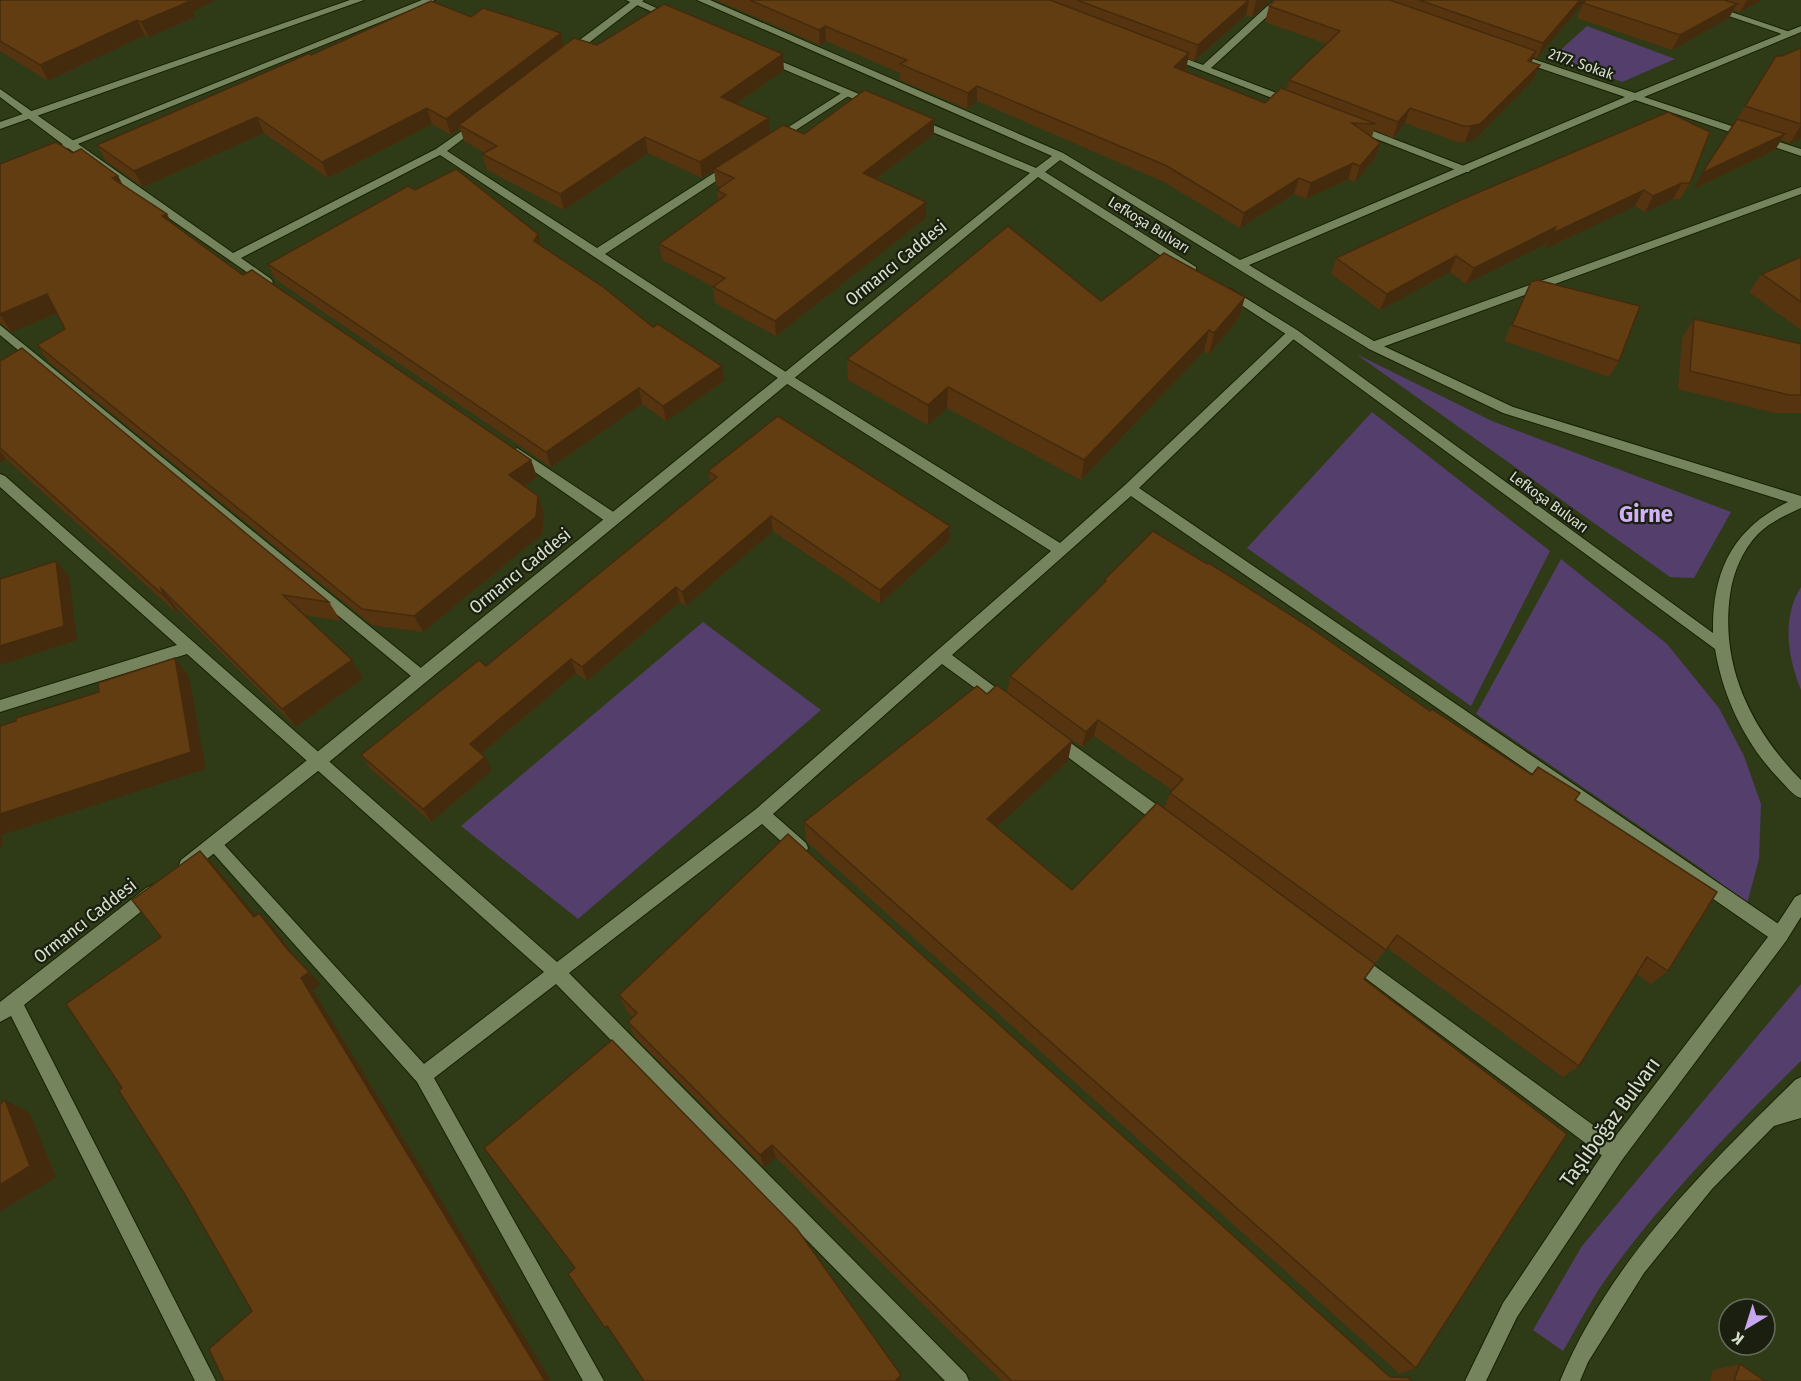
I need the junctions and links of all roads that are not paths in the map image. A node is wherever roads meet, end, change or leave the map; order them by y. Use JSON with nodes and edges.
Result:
{"nodes":[{"id":1,"x":359,"y":0,"type":"edge"},
{"id":2,"x":430,"y":0,"type":"edge"},
{"id":3,"x":702,"y":0,"type":"edge"},
{"id":4,"x":1280,"y":0,"type":"edge"},
{"id":5,"x":1686,"y":0,"type":"edge"},
{"id":6,"x":635,"y":1,"type":"edge"},
{"id":7,"x":689,"y":24,"type":"edge"},
{"id":8,"x":1796,"y":32,"type":"edge"},
{"id":9,"x":752,"y":52,"type":"edge"},
{"id":10,"x":1161,"y":53,"type":"edge"},
{"id":11,"x":1509,"y":55,"type":"edge"},
{"id":12,"x":561,"y":59,"type":"edge"},
{"id":13,"x":1204,"y":69,"type":"junction"},
{"id":14,"x":0,"y":92,"type":"edge"},
{"id":15,"x":846,"y":93,"type":"junction"},
{"id":16,"x":1632,"y":98,"type":"junction"},
{"id":17,"x":1302,"y":107,"type":"edge"},
{"id":18,"x":30,"y":115,"type":"junction"},
{"id":19,"x":487,"y":116,"type":"edge"},
{"id":20,"x":1346,"y":123,"type":"edge"},
{"id":21,"x":0,"y":126,"type":"edge"},
{"id":22,"x":69,"y":144,"type":"junction"},
{"id":23,"x":766,"y":144,"type":"edge"},
{"id":24,"x":440,"y":151,"type":"junction"},
{"id":25,"x":1801,"y":153,"type":"edge"},
{"id":26,"x":1059,"y":155,"type":"junction"},
{"id":27,"x":746,"y":157,"type":"edge"},
{"id":28,"x":30,"y":160,"type":"edge"},
{"id":29,"x":1465,"y":170,"type":"junction"},
{"id":30,"x":1039,"y":173,"type":"junction"},
{"id":31,"x":1801,"y":190,"type":"edge"},
{"id":32,"x":596,"y":254,"type":"junction"},
{"id":33,"x":232,"y":258,"type":"junction"},
{"id":34,"x":1241,"y":264,"type":"junction"},
{"id":35,"x":281,"y":292,"type":"edge"},
{"id":36,"x":0,"y":329,"type":"edge"},
{"id":37,"x":1293,"y":333,"type":"junction"},
{"id":38,"x":1373,"y":346,"type":"junction"},
{"id":39,"x":785,"y":377,"type":"junction"},
{"id":40,"x":506,"y":446,"type":"edge"},
{"id":41,"x":0,"y":479,"type":"edge"},
{"id":42,"x":1130,"y":489,"type":"junction"},
{"id":43,"x":1801,"y":501,"type":"edge"},
{"id":44,"x":614,"y":519,"type":"junction"},
{"id":45,"x":1060,"y":550,"type":"junction"},
{"id":46,"x":1719,"y":645,"type":"junction"},
{"id":47,"x":190,"y":647,"type":"junction"},
{"id":48,"x":941,"y":655,"type":"junction"},
{"id":49,"x":422,"y":677,"type":"junction"},
{"id":50,"x":0,"y":706,"type":"edge"},
{"id":51,"x":1018,"y":712,"type":"edge"},
{"id":52,"x":1037,"y":726,"type":"edge"},
{"id":53,"x":317,"y":762,"type":"junction"},
{"id":54,"x":1801,"y":791,"type":"edge"},
{"id":55,"x":762,"y":814,"type":"junction"},
{"id":56,"x":1182,"y":832,"type":"edge"},
{"id":57,"x":214,"y":844,"type":"junction"},
{"id":58,"x":815,"y":862,"type":"edge"},
{"id":59,"x":177,"y":873,"type":"edge"},
{"id":60,"x":159,"y":887,"type":"edge"},
{"id":61,"x":1801,"y":902,"type":"edge"},
{"id":62,"x":1780,"y":935,"type":"junction"},
{"id":63,"x":1336,"y":946,"type":"edge"},
{"id":64,"x":557,"y":973,"type":"junction"},
{"id":65,"x":7,"y":1007,"type":"edge"},
{"id":66,"x":423,"y":1076,"type":"junction"},
{"id":67,"x":1801,"y":1086,"type":"edge"},
{"id":68,"x":1801,"y":1109,"type":"edge"},
{"id":69,"x":1770,"y":1118,"type":"junction"},
{"id":70,"x":1615,"y":1153,"type":"junction"},
{"id":71,"x":206,"y":1381,"type":"edge"},
{"id":72,"x":594,"y":1381,"type":"edge"},
{"id":73,"x":959,"y":1381,"type":"edge"},
{"id":74,"x":1475,"y":1381,"type":"edge"},
{"id":75,"x":1570,"y":1381,"type":"edge"}],
"edges":[{"from":1,"to":18,"type":"street"},
{"from":2,"to":22,"type":"street"},
{"from":3,"to":26,"type":"street","name":"Lefkoşa Bulvarı"},
{"from":4,"to":13,"type":"street"},
{"from":5,"to":8,"type":"street"},
{"from":6,"to":7,"type":"street"},
{"from":6,"to":12,"type":"street"},
{"from":8,"to":16,"type":"street"},
{"from":9,"to":15,"type":"street","name":"Lefkoşa Bulvarı"},
{"from":10,"to":13,"type":"street"},
{"from":11,"to":16,"type":"street","name":"2177. Sokak"},
{"from":13,"to":17,"type":"street"},
{"from":14,"to":18,"type":"street"},
{"from":15,"to":23,"type":"street"},
{"from":15,"to":30,"type":"street","name":"Lefkoşa Bulvarı"},
{"from":16,"to":25,"type":"street","name":"2177. Sokak"},
{"from":16,"to":29,"type":"street"},
{"from":18,"to":21,"type":"street"},
{"from":18,"to":22,"type":"street"},
{"from":19,"to":24,"type":"street"},
{"from":20,"to":29,"type":"street"},
{"from":22,"to":28,"type":"street"},
{"from":22,"to":33,"type":"street"},
{"from":24,"to":32,"type":"street"},
{"from":24,"to":33,"type":"street"},
{"from":26,"to":30,"type":"street","name":"Ormancı Caddesi"},
{"from":26,"to":34,"type":"street","name":"Lefkoşa Bulvarı"},
{"from":27,"to":32,"type":"street"},
{"from":29,"to":34,"type":"street"},
{"from":30,"to":37,"type":"street","name":"Lefkoşa Bulvarı"},
{"from":30,"to":39,"type":"street","name":"Ormancı Caddesi"},
{"from":31,"to":38,"type":"street"},
{"from":32,"to":39,"type":"street"},
{"from":33,"to":35,"type":"street"},
{"from":34,"to":38,"type":"street","name":"Lefkoşa Bulvarı"},
{"from":36,"to":49,"type":"street"},
{"from":37,"to":42,"type":"street"},
{"from":37,"to":46,"type":"street","name":"Lefkoşa Bulvarı"},
{"from":38,"to":43,"type":"street","name":"Lefkoşa Bulvarı"},
{"from":39,"to":44,"type":"street","name":"Ormancı Caddesi"},
{"from":39,"to":45,"type":"street"},
{"from":40,"to":44,"type":"street"},
{"from":41,"to":47,"type":"street"},
{"from":42,"to":45,"type":"street"},
{"from":42,"to":62,"type":"street"},
{"from":43,"to":46,"type":"street"},
{"from":44,"to":49,"type":"street","name":"Ormancı Caddesi"},
{"from":45,"to":48,"type":"street"},
{"from":46,"to":54,"type":"street"},
{"from":47,"to":50,"type":"street"},
{"from":47,"to":53,"type":"street"},
{"from":48,"to":51,"type":"street"},
{"from":48,"to":55,"type":"street"},
{"from":49,"to":53,"type":"street","name":"Ormancı Caddesi"},
{"from":52,"to":56,"type":"street"},
{"from":53,"to":57,"type":"street","name":"Ormancı Caddesi"},
{"from":53,"to":64,"type":"street"},
{"from":55,"to":58,"type":"street"},
{"from":55,"to":64,"type":"street"},
{"from":57,"to":59,"type":"street","name":"Ormancı Caddesi"},
{"from":57,"to":66,"type":"street"},
{"from":60,"to":65,"type":"street","name":"Ormancı Caddesi"},
{"from":61,"to":62,"type":"street","name":"Taşlıboğaz Bulvarı"},
{"from":62,"to":70,"type":"street","name":"Taşlıboğaz Bulvarı"},
{"from":63,"to":70,"type":"street"},
{"from":64,"to":66,"type":"street"},
{"from":64,"to":73,"type":"street"},
{"from":65,"to":71,"type":"street"},
{"from":66,"to":72,"type":"street"},
{"from":67,"to":69,"type":"street"},
{"from":68,"to":69,"type":"street"},
{"from":69,"to":75,"type":"street"},
{"from":70,"to":74,"type":"street","name":"Taşlıboğaz Bulvarı"}]}
